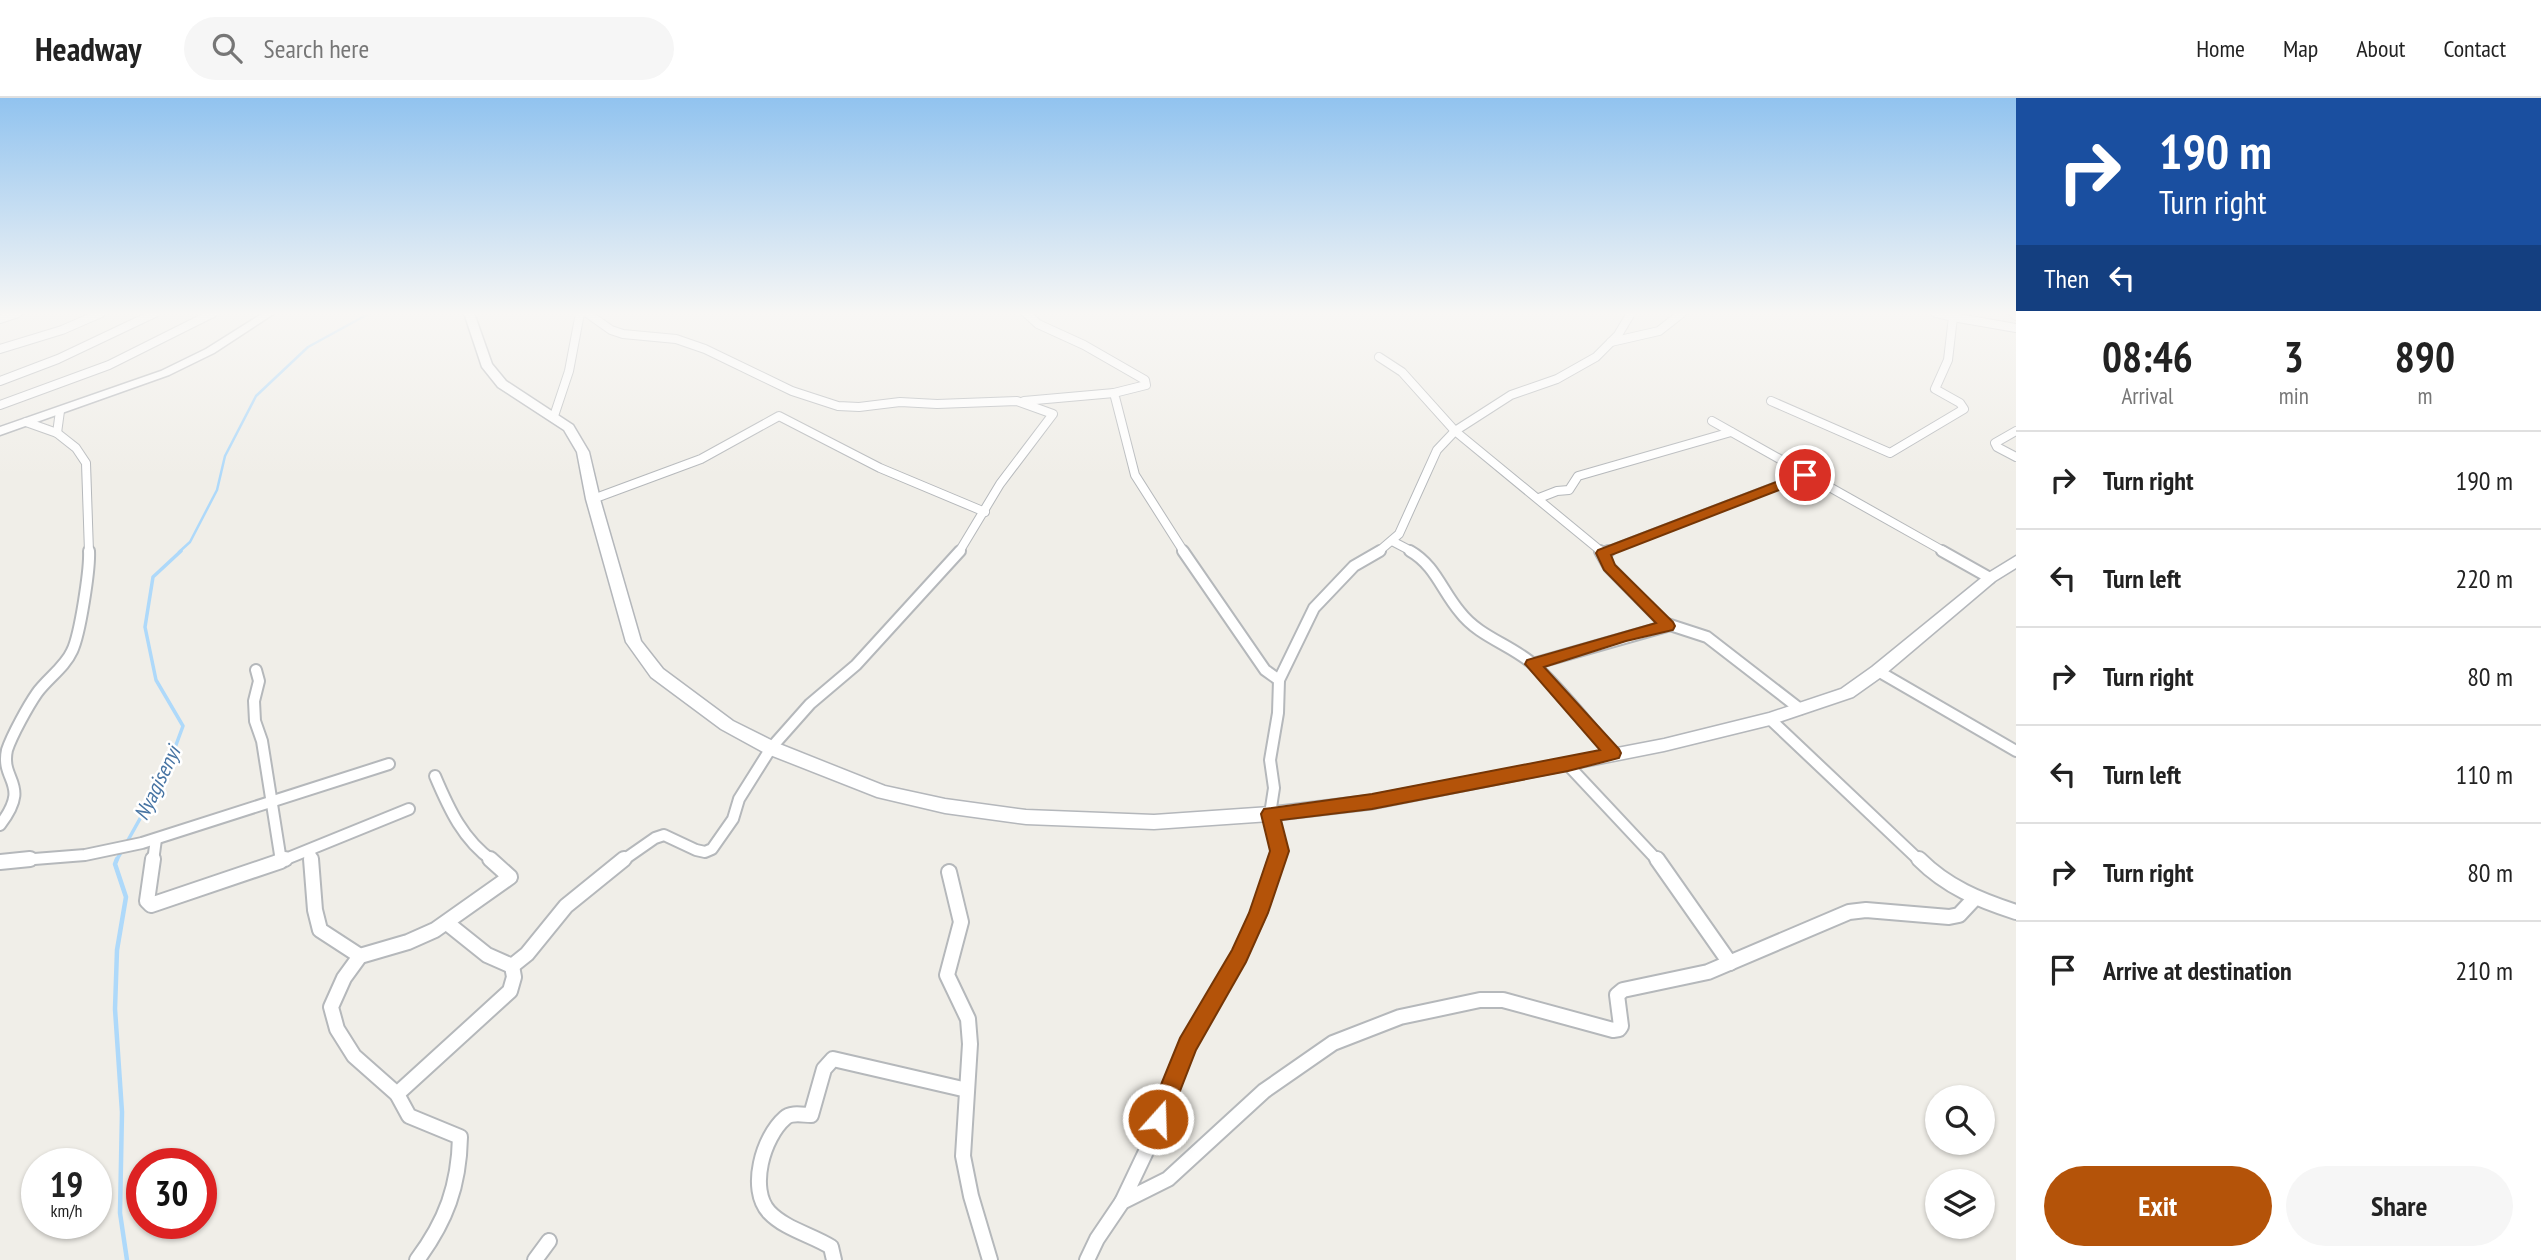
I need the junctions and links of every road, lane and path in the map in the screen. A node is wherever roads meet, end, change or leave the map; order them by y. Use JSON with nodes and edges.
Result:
{"nodes":[{"id":1,"x":36,"y":367,"type":"edge"},
{"id":2,"x":103,"y":367,"type":"edge"},
{"id":3,"x":177,"y":367,"type":"edge"},
{"id":4,"x":488,"y":367,"type":"edge"},
{"id":5,"x":570,"y":367,"type":"edge"},
{"id":6,"x":742,"y":367,"type":"edge"},
{"id":7,"x":1123,"y":367,"type":"edge"},
{"id":8,"x":1395,"y":367,"type":"edge"},
{"id":9,"x":1579,"y":367,"type":"edge"},
{"id":10,"x":1945,"y":367,"type":"edge"},
{"id":11,"x":0,"y":381,"type":"edge"},
{"id":12,"x":1114,"y":393,"type":"junction"},
{"id":13,"x":1017,"y":401,"type":"junction"},
{"id":14,"x":1771,"y":401,"type":"dead end"},
{"id":15,"x":0,"y":405,"type":"edge"},
{"id":16,"x":60,"y":411,"type":"junction"},
{"id":17,"x":554,"y":416,"type":"junction"},
{"id":18,"x":1712,"y":421,"type":"dead end"},
{"id":19,"x":26,"y":422,"type":"junction"},
{"id":20,"x":0,"y":431,"type":"edge"},
{"id":21,"x":1454,"y":431,"type":"junction"},
{"id":22,"x":2016,"y":431,"type":"edge"},
{"id":23,"x":1731,"y":432,"type":"junction"},
{"id":24,"x":57,"y":433,"type":"junction"},
{"id":25,"x":2016,"y":457,"type":"edge"},
{"id":26,"x":1805,"y":475,"type":"junction"},
{"id":27,"x":1539,"y":498,"type":"junction"},
{"id":28,"x":593,"y":499,"type":"junction"},
{"id":29,"x":985,"y":512,"type":"junction"},
{"id":30,"x":1392,"y":541,"type":"junction"},
{"id":31,"x":1603,"y":553,"type":"junction"},
{"id":32,"x":2016,"y":561,"type":"edge"},
{"id":33,"x":1990,"y":578,"type":"junction"},
{"id":34,"x":1667,"y":626,"type":"junction"},
{"id":35,"x":1533,"y":664,"type":"junction"},
{"id":36,"x":256,"y":670,"type":"dead end"},
{"id":37,"x":1878,"y":671,"type":"junction"},
{"id":38,"x":1279,"y":680,"type":"junction"},
{"id":39,"x":1800,"y":709,"type":"junction"},
{"id":40,"x":1770,"y":719,"type":"junction"},
{"id":41,"x":771,"y":748,"type":"junction"},
{"id":42,"x":2016,"y":751,"type":"edge"},
{"id":43,"x":1613,"y":753,"type":"junction"},
{"id":44,"x":389,"y":765,"type":"dead end"},
{"id":45,"x":1568,"y":765,"type":"junction"},
{"id":46,"x":435,"y":776,"type":"dead end"},
{"id":47,"x":271,"y":802,"type":"junction"},
{"id":48,"x":409,"y":809,"type":"dead end"},
{"id":49,"x":1270,"y":814,"type":"junction"},
{"id":50,"x":0,"y":825,"type":"edge"},
{"id":51,"x":156,"y":839,"type":"junction"},
{"id":52,"x":310,"y":850,"type":"junction"},
{"id":53,"x":281,"y":861,"type":"junction"},
{"id":54,"x":0,"y":862,"type":"edge"},
{"id":55,"x":948,"y":872,"type":"dead end"},
{"id":56,"x":1974,"y":899,"type":"junction"},
{"id":57,"x":2016,"y":912,"type":"edge"},
{"id":58,"x":447,"y":923,"type":"junction"},
{"id":59,"x":360,"y":956,"type":"junction"},
{"id":60,"x":1730,"y":963,"type":"junction"},
{"id":61,"x":512,"y":966,"type":"junction"},
{"id":62,"x":967,"y":1090,"type":"junction"},
{"id":63,"x":397,"y":1094,"type":"junction"},
{"id":64,"x":1122,"y":1202,"type":"junction"},
{"id":65,"x":549,"y":1241,"type":"dead end"},
{"id":66,"x":417,"y":1260,"type":"edge"},
{"id":67,"x":535,"y":1260,"type":"edge"},
{"id":68,"x":834,"y":1260,"type":"edge"},
{"id":69,"x":990,"y":1260,"type":"edge"},
{"id":70,"x":1087,"y":1260,"type":"edge"}],
"edges":[{"from":1,"to":11,"type":"street"},
{"from":2,"to":15,"type":"street"},
{"from":3,"to":16,"type":"main road"},
{"from":4,"to":17,"type":"main road"},
{"from":5,"to":17,"type":"street"},
{"from":6,"to":13,"type":"street"},
{"from":7,"to":12,"type":"street"},
{"from":8,"to":21,"type":"street"},
{"from":9,"to":21,"type":"street"},
{"from":10,"to":14,"type":"street"},
{"from":12,"to":13,"type":"street"},
{"from":12,"to":38,"type":"street"},
{"from":13,"to":29,"type":"street"},
{"from":16,"to":19,"type":"main road"},
{"from":16,"to":24,"type":"street"},
{"from":17,"to":28,"type":"main road"},
{"from":18,"to":23,"type":"street"},
{"from":19,"to":20,"type":"main road"},
{"from":19,"to":24,"type":"street"},
{"from":21,"to":27,"type":"street"},
{"from":21,"to":30,"type":"street"},
{"from":22,"to":25,"type":"street"},
{"from":23,"to":26,"type":"street"},
{"from":23,"to":27,"type":"street"},
{"from":24,"to":50,"type":"street"},
{"from":26,"to":31,"type":"street"},
{"from":26,"to":33,"type":"street"},
{"from":27,"to":31,"type":"street"},
{"from":28,"to":29,"type":"street"},
{"from":28,"to":41,"type":"main road"},
{"from":29,"to":41,"type":"street"},
{"from":30,"to":35,"type":"street"},
{"from":30,"to":38,"type":"street"},
{"from":31,"to":34,"type":"street"},
{"from":32,"to":33,"type":"main road"},
{"from":33,"to":37,"type":"main road"},
{"from":34,"to":35,"type":"street"},
{"from":34,"to":39,"type":"street"},
{"from":35,"to":43,"type":"street"},
{"from":36,"to":47,"type":"street"},
{"from":37,"to":39,"type":"main road"},
{"from":37,"to":42,"type":"street"},
{"from":38,"to":49,"type":"street"},
{"from":39,"to":40,"type":"main road"},
{"from":40,"to":43,"type":"main road"},
{"from":40,"to":56,"type":"street"},
{"from":41,"to":49,"type":"main road"},
{"from":41,"to":61,"type":"street"},
{"from":43,"to":45,"type":"main road"},
{"from":44,"to":47,"type":"street"},
{"from":45,"to":49,"type":"main road"},
{"from":45,"to":60,"type":"street"},
{"from":46,"to":58,"type":"street"},
{"from":47,"to":51,"type":"street"},
{"from":47,"to":53,"type":"street"},
{"from":48,"to":52,"type":"street"},
{"from":49,"to":64,"type":"street"},
{"from":51,"to":53,"type":"street"},
{"from":51,"to":54,"type":"street"},
{"from":52,"to":53,"type":"street"},
{"from":52,"to":59,"type":"street"},
{"from":55,"to":62,"type":"street"},
{"from":56,"to":57,"type":"street"},
{"from":56,"to":60,"type":"street"},
{"from":58,"to":59,"type":"street"},
{"from":58,"to":61,"type":"street"},
{"from":59,"to":63,"type":"street"},
{"from":60,"to":64,"type":"street"},
{"from":61,"to":63,"type":"street"},
{"from":62,"to":68,"type":"street"},
{"from":62,"to":69,"type":"street"},
{"from":63,"to":66,"type":"street"},
{"from":64,"to":70,"type":"street"},
{"from":65,"to":67,"type":"street"}]}
